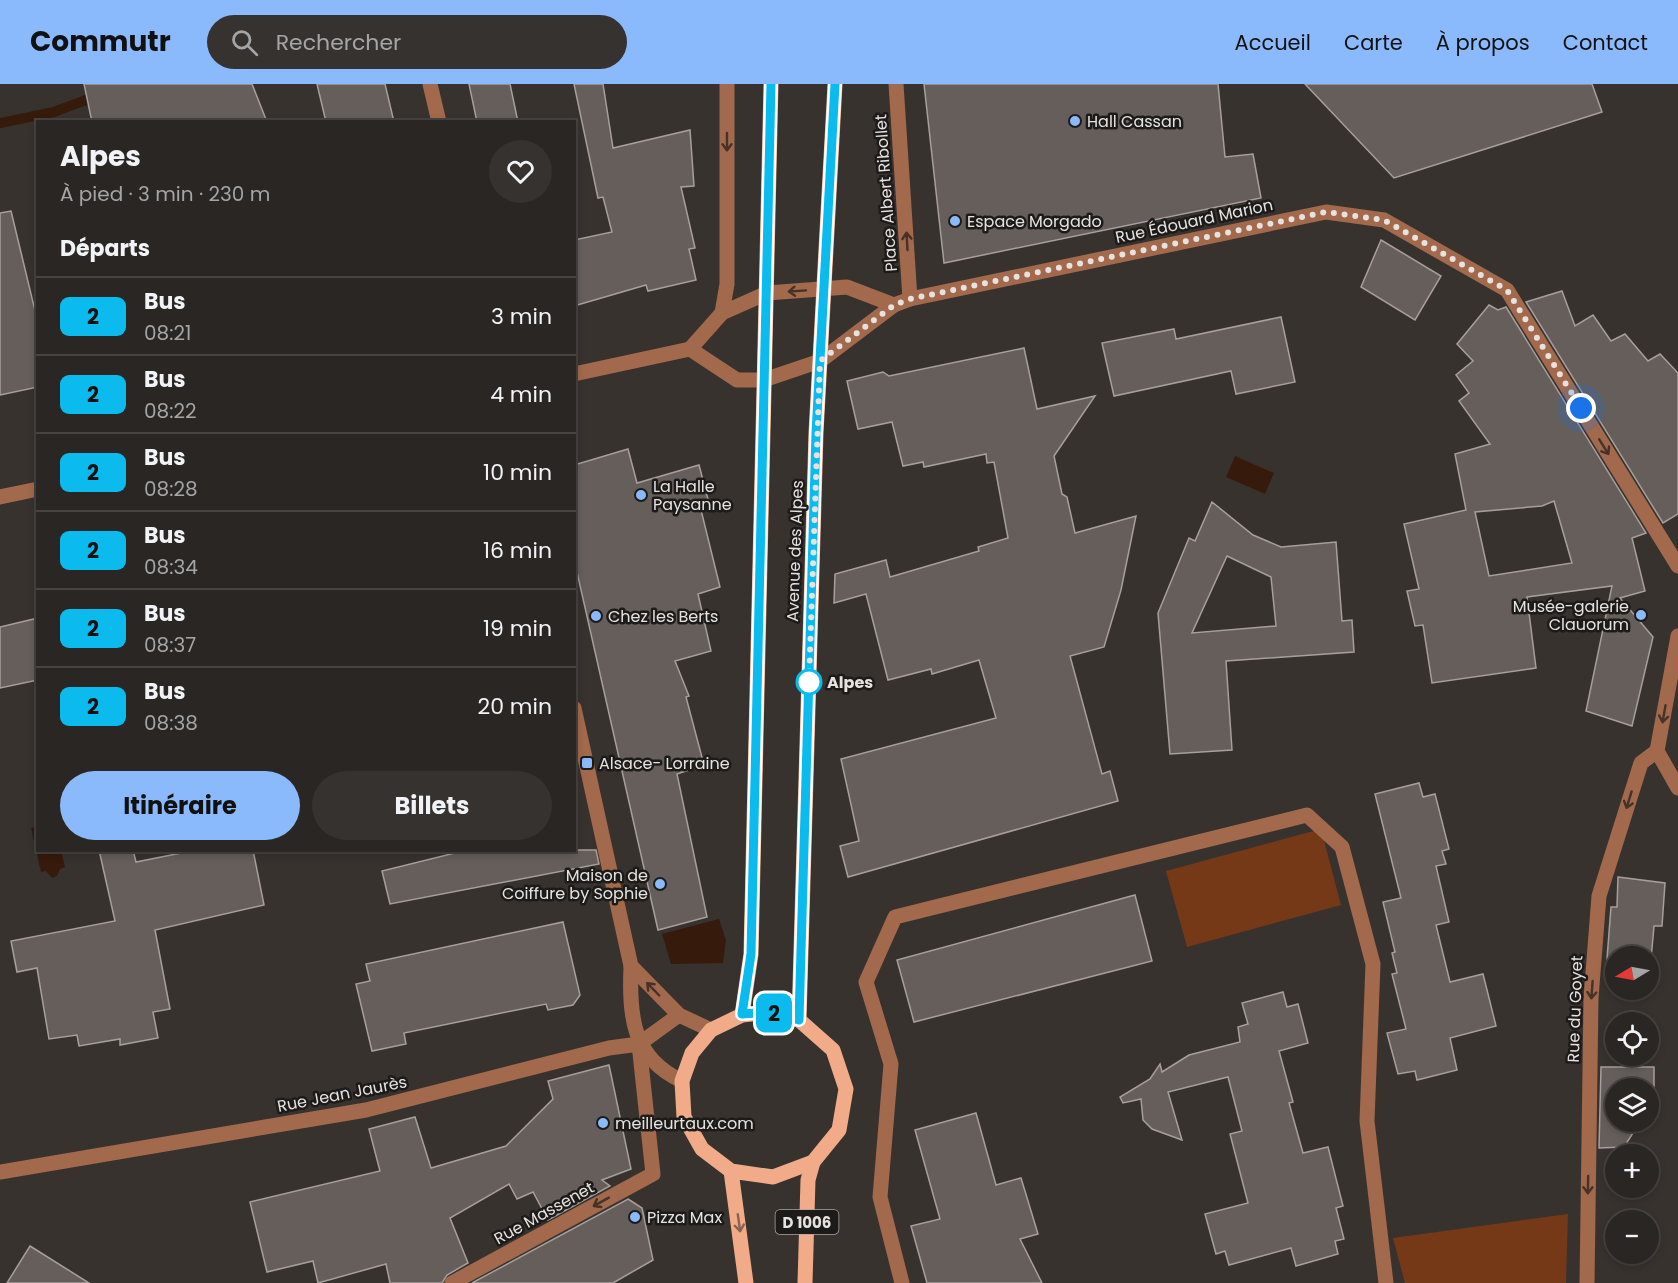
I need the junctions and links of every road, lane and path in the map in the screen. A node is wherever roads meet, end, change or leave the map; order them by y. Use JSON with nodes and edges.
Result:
{"nodes":[{"id":1,"x":430,"y":84,"type":"edge"},
{"id":2,"x":727,"y":84,"type":"edge"},
{"id":3,"x":771,"y":84,"type":"edge"},
{"id":4,"x":835,"y":84,"type":"edge"},
{"id":5,"x":896,"y":84,"type":"edge"},
{"id":6,"x":439,"y":120,"type":"edge"},
{"id":7,"x":824,"y":289,"type":"junction"},
{"id":8,"x":767,"y":293,"type":"junction"},
{"id":9,"x":910,"y":299,"type":"junction"},
{"id":10,"x":894,"y":305,"type":"junction"},
{"id":11,"x":722,"y":313,"type":"junction"},
{"id":12,"x":690,"y":349,"type":"junction"},
{"id":13,"x":820,"y":361,"type":"junction"},
{"id":14,"x":576,"y":374,"type":"edge"},
{"id":15,"x":764,"y":381,"type":"junction"},
{"id":16,"x":36,"y":489,"type":"edge"},
{"id":17,"x":0,"y":497,"type":"edge"},
{"id":18,"x":1678,"y":566,"type":"edge"},
{"id":19,"x":1678,"y":636,"type":"edge"},
{"id":20,"x":576,"y":717,"type":"edge"},
{"id":21,"x":1657,"y":751,"type":"junction"},
{"id":22,"x":1678,"y":788,"type":"edge"},
{"id":23,"x":631,"y":966,"type":"junction"},
{"id":24,"x":742,"y":1014,"type":"junction"},
{"id":25,"x":679,"y":1015,"type":"junction"},
{"id":26,"x":799,"y":1020,"type":"junction"},
{"id":27,"x":711,"y":1030,"type":"junction"},
{"id":28,"x":639,"y":1044,"type":"junction"},
{"id":29,"x":682,"y":1081,"type":"junction"},
{"id":30,"x":813,"y":1162,"type":"junction"},
{"id":31,"x":731,"y":1171,"type":"junction"},
{"id":32,"x":0,"y":1172,"type":"edge"},
{"id":33,"x":452,"y":1283,"type":"edge"},
{"id":34,"x":746,"y":1283,"type":"edge"},
{"id":35,"x":805,"y":1283,"type":"edge"},
{"id":36,"x":902,"y":1283,"type":"edge"},
{"id":37,"x":1386,"y":1283,"type":"edge"},
{"id":38,"x":1587,"y":1283,"type":"edge"}],
"edges":[{"from":1,"to":6,"type":"street"},
{"from":2,"to":11,"type":"street","one_way":true},
{"from":3,"to":8,"type":"main road","name":"Avenue des Alpes"},
{"from":4,"to":7,"type":"main road","name":"Avenue des Alpes"},
{"from":9,"to":5,"type":"street","name":"Place Albert Ribollet","one_way":true},
{"from":7,"to":8,"type":"street","one_way":true},
{"from":7,"to":10,"type":"street"},
{"from":7,"to":13,"type":"main road","name":"Avenue des Alpes"},
{"from":8,"to":11,"type":"street"},
{"from":8,"to":15,"type":"main road","name":"Avenue des Alpes"},
{"from":9,"to":10,"type":"street","name":"Rue Édouard Marion"},
{"from":9,"to":18,"type":"street","name":"Rue Édouard Marion","one_way":true},
{"from":10,"to":13,"type":"street","name":"Rue Édouard Marion"},
{"from":11,"to":12,"type":"street"},
{"from":12,"to":14,"type":"street"},
{"from":12,"to":15,"type":"street","name":"Rue Édouard Marion"},
{"from":13,"to":15,"type":"street","name":"Rue Édouard Marion"},
{"from":13,"to":26,"type":"main road","name":"Avenue des Alpes"},
{"from":15,"to":24,"type":"main road","name":"Avenue des Alpes"},
{"from":16,"to":17,"type":"street"},
{"from":19,"to":21,"type":"street","one_way":true},
{"from":20,"to":23,"type":"street"},
{"from":21,"to":22,"type":"street"},
{"from":21,"to":38,"type":"street","name":"Rue du Goyet","one_way":true},
{"from":25,"to":23,"type":"street","one_way":true},
{"from":23,"to":28,"type":"street"},
{"from":24,"to":26,"type":"main road"},
{"from":24,"to":27,"type":"main road"},
{"from":25,"to":27,"type":"street"},
{"from":25,"to":28,"type":"street","name":"Rue Jean Jaurès"},
{"from":26,"to":30,"type":"main road"},
{"from":27,"to":29,"type":"main road"},
{"from":28,"to":29,"type":"street"},
{"from":28,"to":32,"type":"street","name":"Rue Jean Jaurès"},
{"from":28,"to":33,"type":"street","name":"Rue Massenet","one_way":true},
{"from":29,"to":31,"type":"main road"},
{"from":30,"to":31,"type":"main road"},
{"from":30,"to":35,"type":"main road","number":"D 1006"},
{"from":31,"to":34,"type":"main road","one_way":true},
{"from":36,"to":37,"type":"street"}]}
